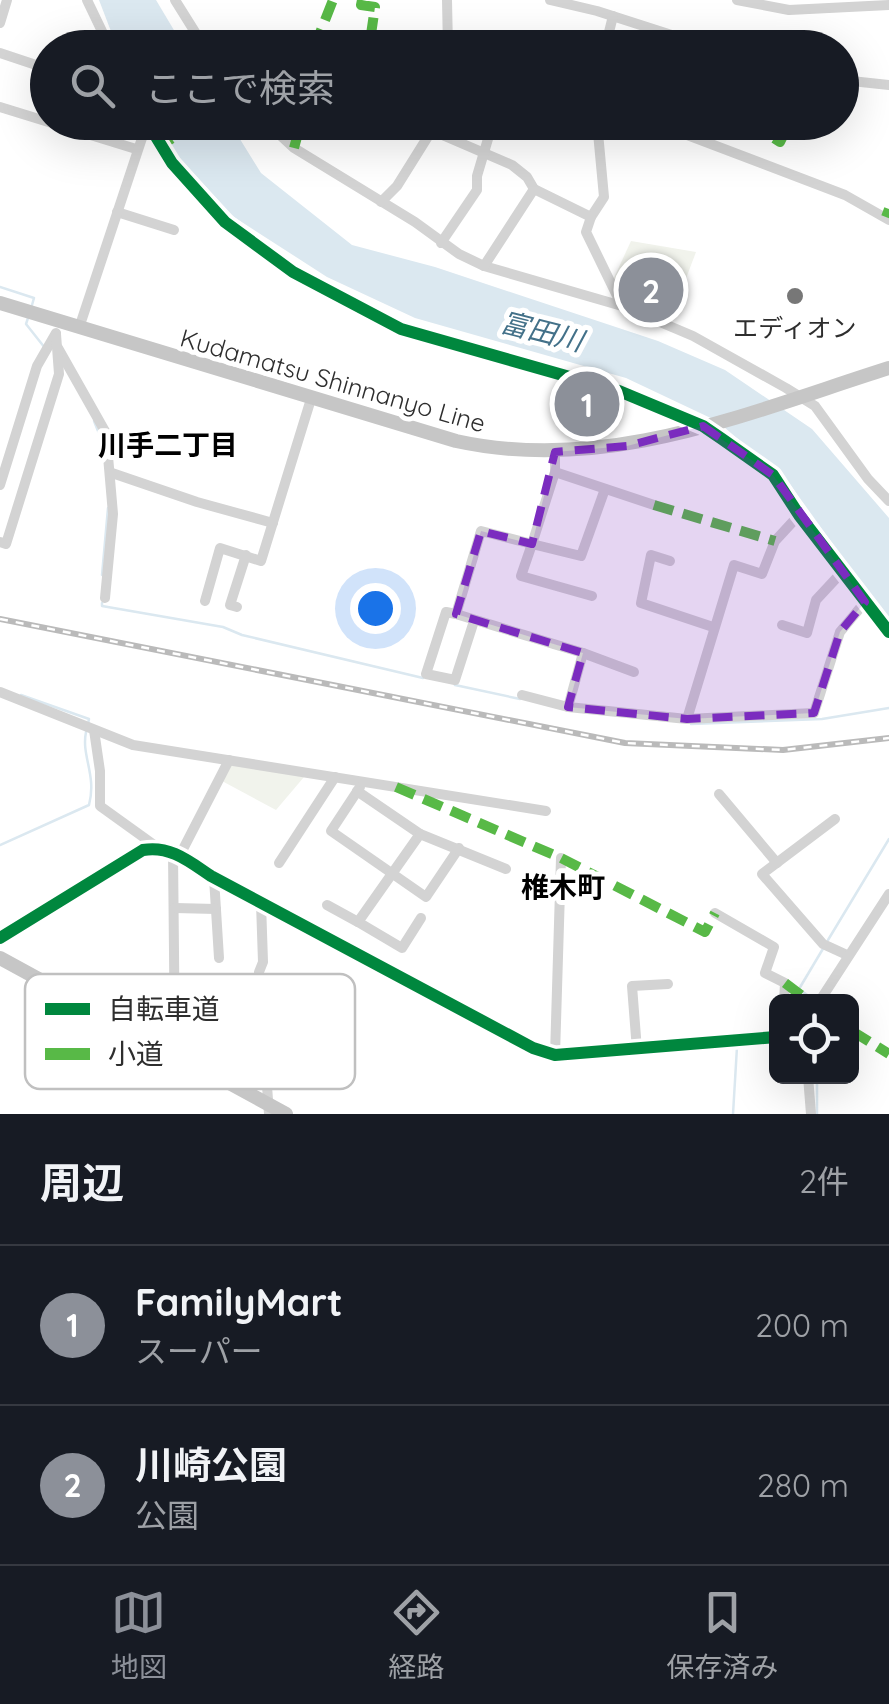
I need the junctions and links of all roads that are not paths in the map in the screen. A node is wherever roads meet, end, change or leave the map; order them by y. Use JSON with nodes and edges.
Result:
{"nodes":[{"id":1,"x":7,"y":0,"type":"edge"},
{"id":2,"x":87,"y":0,"type":"edge"},
{"id":3,"x":175,"y":0,"type":"edge"},
{"id":4,"x":448,"y":0,"type":"edge"},
{"id":5,"x":550,"y":0,"type":"edge"},
{"id":6,"x":737,"y":0,"type":"edge"},
{"id":7,"x":889,"y":5,"type":"edge"},
{"id":8,"x":613,"y":16,"type":"junction"},
{"id":9,"x":0,"y":24,"type":"edge"},
{"id":10,"x":101,"y":30,"type":"edge"},
{"id":11,"x":194,"y":30,"type":"edge"},
{"id":12,"x":448,"y":30,"type":"edge"},
{"id":13,"x":610,"y":30,"type":"edge"},
{"id":14,"x":656,"y":30,"type":"edge"},
{"id":15,"x":0,"y":53,"type":"edge"},
{"id":16,"x":30,"y":63,"type":"edge"},
{"id":17,"x":859,"y":82,"type":"edge"},
{"id":18,"x":889,"y":85,"type":"edge"},
{"id":19,"x":0,"y":108,"type":"edge"},
{"id":20,"x":30,"y":117,"type":"edge"},
{"id":21,"x":106,"y":140,"type":"edge"},
{"id":22,"x":140,"y":140,"type":"edge"},
{"id":23,"x":158,"y":140,"type":"edge"},
{"id":24,"x":285,"y":140,"type":"edge"},
{"id":25,"x":427,"y":140,"type":"edge"},
{"id":26,"x":460,"y":140,"type":"edge"},
{"id":27,"x":487,"y":140,"type":"edge"},
{"id":28,"x":599,"y":140,"type":"edge"},
{"id":29,"x":700,"y":140,"type":"edge"},
{"id":30,"x":136,"y":149,"type":"junction"},
{"id":31,"x":483,"y":152,"type":"junction"},
{"id":32,"x":534,"y":189,"type":"junction"},
{"id":33,"x":381,"y":202,"type":"junction"},
{"id":34,"x":118,"y":212,"type":"junction"},
{"id":35,"x":591,"y":217,"type":"junction"},
{"id":36,"x":889,"y":220,"type":"edge"},
{"id":37,"x":174,"y":230,"type":"dead end"},
{"id":38,"x":441,"y":243,"type":"junction"},
{"id":39,"x":484,"y":266,"type":"junction"},
{"id":40,"x":0,"y":303,"type":"edge"},
{"id":41,"x":622,"y":306,"type":"junction"},
{"id":42,"x":57,"y":328,"type":"junction"},
{"id":43,"x":79,"y":328,"type":"junction"},
{"id":44,"x":58,"y":348,"type":"junction"},
{"id":45,"x":889,"y":368,"type":"edge"},
{"id":46,"x":794,"y":398,"type":"junction"},
{"id":47,"x":310,"y":400,"type":"junction"},
{"id":48,"x":708,"y":425,"type":"junction"},
{"id":49,"x":554,"y":452,"type":"junction"},
{"id":50,"x":556,"y":472,"type":"junction"},
{"id":51,"x":112,"y":473,"type":"junction"},
{"id":52,"x":0,"y":485,"type":"edge"},
{"id":53,"x":605,"y":489,"type":"junction"},
{"id":54,"x":889,"y":501,"type":"edge"},
{"id":55,"x":654,"y":505,"type":"dead end"},
{"id":56,"x":799,"y":515,"type":"junction"},
{"id":57,"x":273,"y":524,"type":"junction"},
{"id":58,"x":0,"y":542,"type":"edge"},
{"id":59,"x":532,"y":544,"type":"junction"},
{"id":60,"x":246,"y":555,"type":"junction"},
{"id":61,"x":670,"y":561,"type":"dead end"},
{"id":62,"x":843,"y":571,"type":"junction"},
{"id":63,"x":592,"y":596,"type":"dead end"},
{"id":64,"x":105,"y":598,"type":"dead end"},
{"id":65,"x":205,"y":601,"type":"dead end"},
{"id":66,"x":865,"y":602,"type":"junction"},
{"id":67,"x":236,"y":608,"type":"dead end"},
{"id":68,"x":456,"y":614,"type":"junction"},
{"id":69,"x":474,"y":621,"type":"junction"},
{"id":70,"x":782,"y":625,"type":"dead end"},
{"id":71,"x":713,"y":627,"type":"junction"},
{"id":72,"x":889,"y":632,"type":"edge"},
{"id":73,"x":583,"y":654,"type":"junction"},
{"id":74,"x":634,"y":672,"type":"dead end"},
{"id":75,"x":0,"y":692,"type":"edge"},
{"id":76,"x":522,"y":695,"type":"dead end"},
{"id":77,"x":568,"y":707,"type":"junction"},
{"id":78,"x":687,"y":719,"type":"junction"},
{"id":79,"x":94,"y":730,"type":"junction"},
{"id":80,"x":229,"y":760,"type":"junction"},
{"id":81,"x":335,"y":777,"type":"junction"},
{"id":82,"x":360,"y":786,"type":"junction"},
{"id":83,"x":719,"y":794,"type":"dead end"},
{"id":84,"x":546,"y":812,"type":"dead end"},
{"id":85,"x":835,"y":819,"type":"dead end"},
{"id":86,"x":420,"y":834,"type":"junction"},
{"id":87,"x":157,"y":847,"type":"junction"},
{"id":88,"x":459,"y":848,"type":"junction"},
{"id":89,"x":176,"y":854,"type":"junction"},
{"id":90,"x":561,"y":858,"type":"dead end"},
{"id":91,"x":279,"y":862,"type":"dead end"},
{"id":92,"x":777,"y":862,"type":"junction"},
{"id":93,"x":506,"y":870,"type":"dead end"},
{"id":94,"x":394,"y":874,"type":"junction"},
{"id":95,"x":214,"y":878,"type":"junction"},
{"id":96,"x":889,"y":894,"type":"edge"},
{"id":97,"x":261,"y":902,"type":"junction"},
{"id":98,"x":327,"y":905,"type":"dead end"},
{"id":99,"x":175,"y":908,"type":"junction"},
{"id":100,"x":216,"y":910,"type":"junction"},
{"id":101,"x":716,"y":913,"type":"dead end"},
{"id":102,"x":421,"y":918,"type":"dead end"},
{"id":103,"x":358,"y":922,"type":"junction"},
{"id":104,"x":0,"y":938,"type":"edge"},
{"id":105,"x":384,"y":938,"type":"junction"},
{"id":106,"x":847,"y":955,"type":"junction"},
{"id":107,"x":0,"y":958,"type":"edge"},
{"id":108,"x":219,"y":958,"type":"dead end"},
{"id":109,"x":371,"y":960,"type":"junction"},
{"id":110,"x":30,"y":974,"type":"edge"},
{"id":111,"x":175,"y":974,"type":"edge"},
{"id":112,"x":258,"y":974,"type":"edge"},
{"id":113,"x":668,"y":984,"type":"dead end"},
{"id":114,"x":784,"y":994,"type":"edge"},
{"id":115,"x":824,"y":994,"type":"edge"},
{"id":116,"x":769,"y":1038,"type":"edge"},
{"id":117,"x":637,"y":1050,"type":"junction"},
{"id":118,"x":556,"y":1055,"type":"junction"},
{"id":119,"x":809,"y":1084,"type":"edge"},
{"id":120,"x":236,"y":1089,"type":"edge"},
{"id":121,"x":269,"y":1109,"type":"edge"},
{"id":122,"x":286,"y":1114,"type":"edge"},
{"id":123,"x":811,"y":1114,"type":"edge"}],
"edges":[{"from":1,"to":9,"type":"street"},
{"from":2,"to":10,"type":"street"},
{"from":3,"to":11,"type":"street"},
{"from":4,"to":12,"type":"street"},
{"from":5,"to":8,"type":"street"},
{"from":6,"to":7,"type":"street"},
{"from":8,"to":13,"type":"street"},
{"from":8,"to":14,"type":"street"},
{"from":15,"to":16,"type":"street"},
{"from":17,"to":18,"type":"street"},
{"from":19,"to":20,"type":"street"},
{"from":21,"to":30,"type":"street"},
{"from":22,"to":30,"type":"street"},
{"from":23,"to":48,"type":"street"},
{"from":24,"to":33,"type":"street"},
{"from":25,"to":33,"type":"street"},
{"from":26,"to":31,"type":"street"},
{"from":27,"to":31,"type":"street"},
{"from":28,"to":35,"type":"street"},
{"from":29,"to":36,"type":"street"},
{"from":30,"to":34,"type":"street"},
{"from":31,"to":32,"type":"street"},
{"from":31,"to":38,"type":"street"},
{"from":32,"to":35,"type":"street"},
{"from":32,"to":39,"type":"street"},
{"from":33,"to":38,"type":"street"},
{"from":34,"to":37,"type":"street"},
{"from":34,"to":43,"type":"street"},
{"from":35,"to":41,"type":"street"},
{"from":38,"to":39,"type":"street"},
{"from":39,"to":41,"type":"street"},
{"from":40,"to":42,"type":"main road","name":"Kudamatsu Shinnanyo Line"},
{"from":41,"to":46,"type":"street"},
{"from":42,"to":43,"type":"main road","name":"Kudamatsu Shinnanyo Line"},
{"from":42,"to":44,"type":"street"},
{"from":42,"to":52,"type":"street"},
{"from":43,"to":47,"type":"main road","name":"Kudamatsu Shinnanyo Line"},
{"from":44,"to":51,"type":"street"},
{"from":44,"to":58,"type":"street"},
{"from":45,"to":46,"type":"main road","name":"Kudamatsu Shinnanyo Line"},
{"from":46,"to":48,"type":"main road","name":"Kudamatsu Shinnanyo Line"},
{"from":46,"to":54,"type":"street"},
{"from":47,"to":49,"type":"main road","name":"Kudamatsu Shinnanyo Line"},
{"from":47,"to":57,"type":"street"},
{"from":48,"to":49,"type":"main road","name":"Kudamatsu Shinnanyo Line"},
{"from":48,"to":56,"type":"street"},
{"from":49,"to":50,"type":"street"},
{"from":50,"to":53,"type":"street"},
{"from":50,"to":59,"type":"street"},
{"from":51,"to":57,"type":"street"},
{"from":51,"to":64,"type":"street"},
{"from":53,"to":55,"type":"street"},
{"from":53,"to":59,"type":"street"},
{"from":56,"to":62,"type":"street"},
{"from":56,"to":71,"type":"street"},
{"from":57,"to":60,"type":"street"},
{"from":59,"to":63,"type":"street"},
{"from":59,"to":68,"type":"street"},
{"from":60,"to":65,"type":"street"},
{"from":60,"to":67,"type":"street"},
{"from":61,"to":71,"type":"street"},
{"from":62,"to":66,"type":"street"},
{"from":62,"to":70,"type":"street"},
{"from":66,"to":72,"type":"street"},
{"from":66,"to":78,"type":"street"},
{"from":68,"to":69,"type":"street"},
{"from":68,"to":69,"type":"street"},
{"from":69,"to":73,"type":"street"},
{"from":71,"to":78,"type":"street"},
{"from":73,"to":74,"type":"street"},
{"from":73,"to":77,"type":"street"},
{"from":75,"to":79,"type":"street"},
{"from":76,"to":77,"type":"street"},
{"from":77,"to":78,"type":"street"},
{"from":79,"to":80,"type":"street"},
{"from":79,"to":87,"type":"street"},
{"from":80,"to":81,"type":"street"},
{"from":80,"to":89,"type":"street"},
{"from":81,"to":82,"type":"street"},
{"from":81,"to":91,"type":"street"},
{"from":82,"to":84,"type":"street"},
{"from":82,"to":86,"type":"street"},
{"from":82,"to":94,"type":"street"},
{"from":83,"to":92,"type":"street"},
{"from":85,"to":92,"type":"street"},
{"from":86,"to":88,"type":"street"},
{"from":86,"to":94,"type":"street"},
{"from":87,"to":89,"type":"street"},
{"from":87,"to":104,"type":"street"},
{"from":88,"to":93,"type":"street"},
{"from":88,"to":94,"type":"street"},
{"from":89,"to":95,"type":"street"},
{"from":89,"to":99,"type":"street"},
{"from":90,"to":118,"type":"street"},
{"from":92,"to":106,"type":"street"},
{"from":94,"to":103,"type":"street"},
{"from":95,"to":97,"type":"street"},
{"from":95,"to":100,"type":"street"},
{"from":96,"to":106,"type":"street"},
{"from":97,"to":109,"type":"street"},
{"from":97,"to":112,"type":"street"},
{"from":98,"to":103,"type":"street"},
{"from":99,"to":100,"type":"street"},
{"from":99,"to":111,"type":"street"},
{"from":100,"to":108,"type":"street"},
{"from":101,"to":114,"type":"street"},
{"from":102,"to":105,"type":"street"},
{"from":103,"to":105,"type":"street"},
{"from":105,"to":109,"type":"street"},
{"from":106,"to":115,"type":"street"},
{"from":107,"to":110,"type":"main road"},
{"from":109,"to":118,"type":"street"},
{"from":113,"to":117,"type":"street"},
{"from":116,"to":117,"type":"street"},
{"from":117,"to":118,"type":"street"},
{"from":119,"to":123,"type":"street"},
{"from":120,"to":121,"type":"main road"},
{"from":121,"to":122,"type":"main road"}]}
